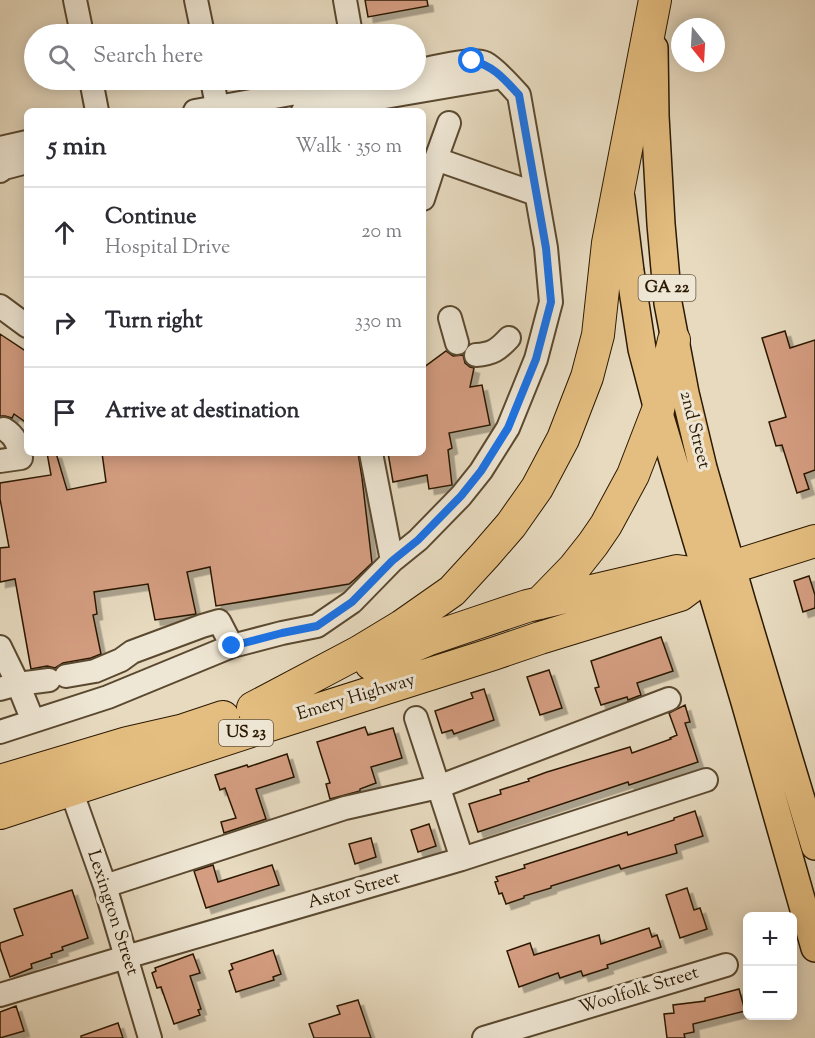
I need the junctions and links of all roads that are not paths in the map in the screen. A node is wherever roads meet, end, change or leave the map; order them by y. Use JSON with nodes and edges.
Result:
{"nodes":[{"id":1,"x":75,"y":0,"type":"edge"},
{"id":2,"x":196,"y":0,"type":"edge"},
{"id":3,"x":345,"y":0,"type":"edge"},
{"id":4,"x":656,"y":0,"type":"edge"},
{"id":5,"x":80,"y":24,"type":"edge"},
{"id":6,"x":201,"y":24,"type":"edge"},
{"id":7,"x":349,"y":24,"type":"edge"},
{"id":8,"x":426,"y":69,"type":"edge"},
{"id":9,"x":502,"y":77,"type":"junction"},
{"id":10,"x":93,"y":90,"type":"edge"},
{"id":11,"x":214,"y":90,"type":"edge"},
{"id":12,"x":313,"y":90,"type":"edge"},
{"id":13,"x":426,"y":90,"type":"edge"},
{"id":14,"x":426,"y":90,"type":"edge"},
{"id":15,"x":97,"y":108,"type":"edge"},
{"id":16,"x":217,"y":108,"type":"edge"},
{"id":17,"x":222,"y":108,"type":"edge"},
{"id":18,"x":321,"y":108,"type":"edge"},
{"id":19,"x":449,"y":123,"type":"dead end"},
{"id":20,"x":24,"y":143,"type":"edge"},
{"id":21,"x":0,"y":148,"type":"edge"},
{"id":22,"x":436,"y":159,"type":"junction"},
{"id":23,"x":24,"y":163,"type":"edge"},
{"id":24,"x":0,"y":171,"type":"edge"},
{"id":25,"x":620,"y":184,"type":"junction"},
{"id":26,"x":426,"y":190,"type":"edge"},
{"id":27,"x":536,"y":194,"type":"junction"},
{"id":28,"x":0,"y":306,"type":"edge"},
{"id":29,"x":450,"y":318,"type":"dead end"},
{"id":30,"x":24,"y":324,"type":"edge"},
{"id":31,"x":509,"y":338,"type":"dead end"},
{"id":32,"x":675,"y":340,"type":"junction"},
{"id":33,"x":457,"y":343,"type":"dead end"},
{"id":34,"x":476,"y":355,"type":"dead end"},
{"id":35,"x":658,"y":410,"type":"junction"},
{"id":36,"x":4,"y":429,"type":"dead end"},
{"id":37,"x":372,"y":456,"type":"edge"},
{"id":38,"x":0,"y":461,"type":"edge"},
{"id":39,"x":815,"y":541,"type":"edge"},
{"id":40,"x":392,"y":561,"type":"junction"},
{"id":41,"x":719,"y":571,"type":"junction"},
{"id":42,"x":540,"y":603,"type":"junction"},
{"id":43,"x":232,"y":646,"type":"junction"},
{"id":44,"x":0,"y":647,"type":"edge"},
{"id":45,"x":493,"y":654,"type":"junction"},
{"id":46,"x":66,"y":676,"type":"junction"},
{"id":47,"x":9,"y":687,"type":"edge"},
{"id":48,"x":669,"y":699,"type":"dead end"},
{"id":49,"x":93,"y":702,"type":"junction"},
{"id":50,"x":253,"y":708,"type":"junction"},
{"id":51,"x":416,"y":718,"type":"dead end"},
{"id":52,"x":33,"y":722,"type":"junction"},
{"id":53,"x":0,"y":732,"type":"edge"},
{"id":54,"x":706,"y":780,"type":"dead end"},
{"id":55,"x":0,"y":781,"type":"edge"},
{"id":56,"x":438,"y":787,"type":"junction"},
{"id":57,"x":70,"y":790,"type":"junction"},
{"id":58,"x":0,"y":813,"type":"edge"},
{"id":59,"x":815,"y":846,"type":"edge"},
{"id":60,"x":462,"y":859,"type":"junction"},
{"id":61,"x":105,"y":886,"type":"junction"},
{"id":62,"x":815,"y":948,"type":"edge"},
{"id":63,"x":126,"y":957,"type":"junction"},
{"id":64,"x":726,"y":965,"type":"dead end"},
{"id":65,"x":0,"y":995,"type":"edge"},
{"id":66,"x":150,"y":1038,"type":"edge"},
{"id":67,"x":483,"y":1038,"type":"edge"}],
"edges":[{"from":1,"to":5,"type":"street"},
{"from":2,"to":6,"type":"street"},
{"from":3,"to":7,"type":"street"},
{"from":4,"to":25,"type":"highway"},
{"from":4,"to":32,"type":"main road","name":"2nd Street","number":"GA 22"},
{"from":8,"to":9,"type":"street"},
{"from":9,"to":14,"type":"street"},
{"from":9,"to":27,"type":"street"},
{"from":10,"to":15,"type":"street"},
{"from":11,"to":16,"type":"street"},
{"from":12,"to":17,"type":"street"},
{"from":13,"to":18,"type":"street"},
{"from":19,"to":22,"type":"street"},
{"from":20,"to":21,"type":"street"},
{"from":22,"to":26,"type":"street"},
{"from":22,"to":27,"type":"street"},
{"from":23,"to":24,"type":"street"},
{"from":25,"to":35,"type":"main road","name":"2nd Street","number":"GA 22"},
{"from":25,"to":50,"type":"highway"},
{"from":27,"to":40,"type":"street"},
{"from":28,"to":30,"type":"street"},
{"from":29,"to":33,"type":"street"},
{"from":31,"to":34,"type":"street"},
{"from":32,"to":35,"type":"highway"},
{"from":32,"to":41,"type":"main road","name":"2nd Street","number":"GA 22"},
{"from":35,"to":41,"type":"main road","name":"2nd Street","number":"GA 22"},
{"from":35,"to":42,"type":"highway"},
{"from":36,"to":38,"type":"street"},
{"from":37,"to":40,"type":"street"},
{"from":39,"to":41,"type":"highway","name":"Emery Highway","number":"US 23"},
{"from":40,"to":43,"type":"street"},
{"from":41,"to":42,"type":"highway","name":"Emery Highway","number":"US 23"},
{"from":41,"to":45,"type":"highway","name":"Emery Highway","number":"US 23"},
{"from":41,"to":59,"type":"main road","name":"2nd Street"},
{"from":41,"to":62,"type":"main road","name":"2nd Street"},
{"from":42,"to":45,"type":"highway"},
{"from":42,"to":50,"type":"highway","name":"Emery Highway","number":"US 23"},
{"from":43,"to":46,"type":"street"},
{"from":43,"to":49,"type":"street"},
{"from":44,"to":47,"type":"street"},
{"from":45,"to":57,"type":"highway","name":"Emery Highway","number":"US 23"},
{"from":46,"to":47,"type":"street"},
{"from":46,"to":49,"type":"street"},
{"from":47,"to":52,"type":"street"},
{"from":48,"to":56,"type":"street"},
{"from":49,"to":52,"type":"street"},
{"from":50,"to":55,"type":"highway","name":"Emery Highway","number":"US 23"},
{"from":51,"to":56,"type":"street"},
{"from":52,"to":53,"type":"street"},
{"from":54,"to":60,"type":"street","name":"Astor Street"},
{"from":56,"to":60,"type":"street"},
{"from":56,"to":61,"type":"street"},
{"from":57,"to":58,"type":"highway","name":"Emery Highway","number":"US 23"},
{"from":57,"to":61,"type":"street","name":"Lexington Street"},
{"from":60,"to":63,"type":"street","name":"Astor Street"},
{"from":61,"to":63,"type":"street","name":"Lexington Street"},
{"from":63,"to":65,"type":"street","name":"Astor Street"},
{"from":63,"to":66,"type":"street","name":"Lexington Street"},
{"from":64,"to":67,"type":"street","name":"Woolfolk Street"}]}
